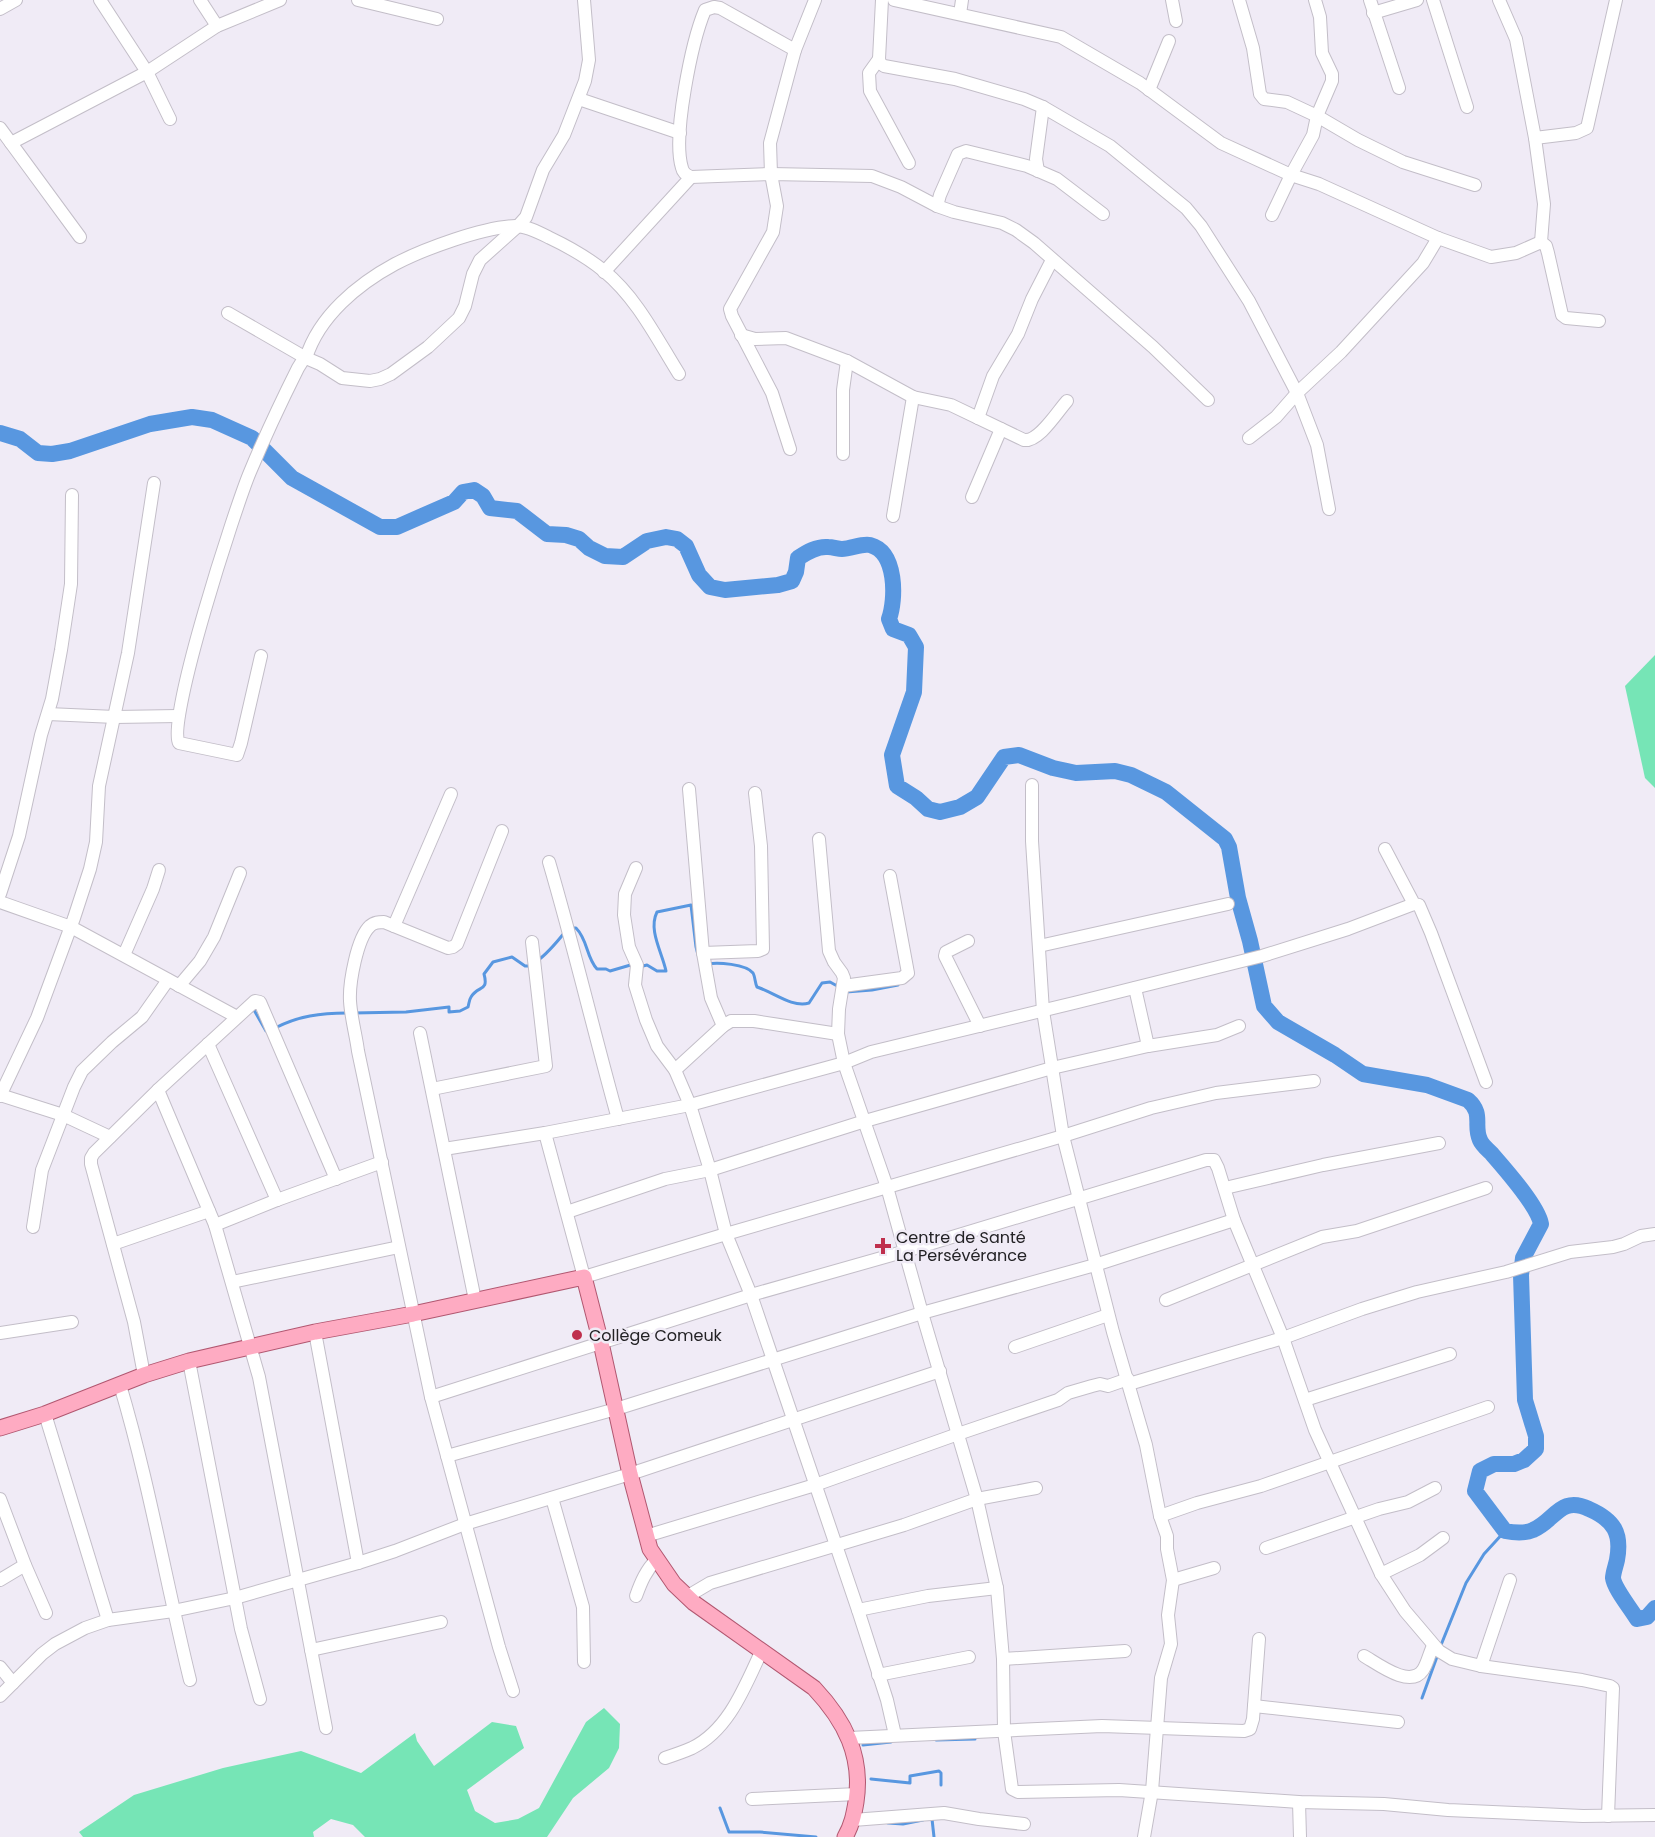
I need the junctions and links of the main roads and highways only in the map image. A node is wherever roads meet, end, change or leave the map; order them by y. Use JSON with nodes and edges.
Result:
{"nodes":[{"id":1,"x":0,"y":1428,"type":"edge"},
{"id":2,"x":845,"y":1837,"type":"edge"}],
"edges":[{"from":1,"to":2,"type":"main road"}]}
